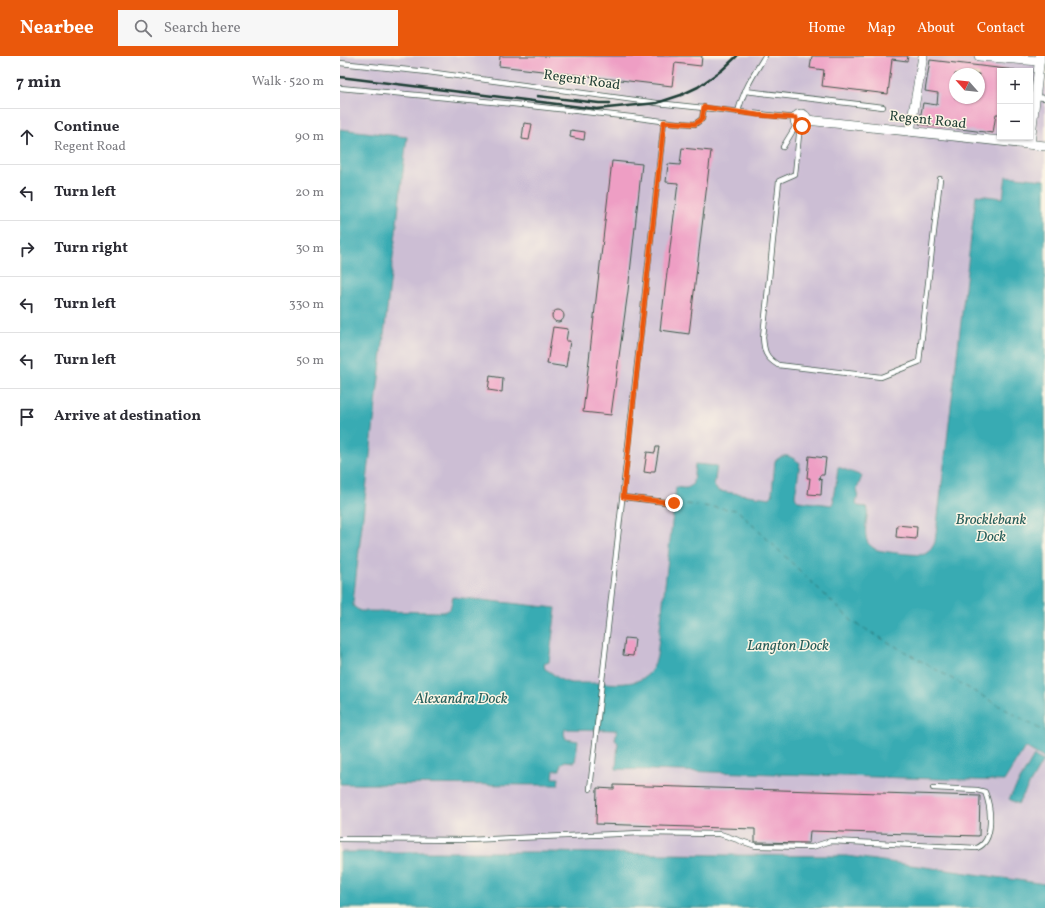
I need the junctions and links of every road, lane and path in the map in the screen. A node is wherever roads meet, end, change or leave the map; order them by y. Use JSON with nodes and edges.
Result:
{"nodes":[{"id":1,"x":765,"y":56,"type":"edge"},
{"id":2,"x":923,"y":56,"type":"edge"},
{"id":3,"x":979,"y":56,"type":"edge"},
{"id":4,"x":1040,"y":59,"type":"edge"},
{"id":5,"x":340,"y":63,"type":"edge"},
{"id":6,"x":340,"y":88,"type":"edge"},
{"id":7,"x":745,"y":91,"type":"junction"},
{"id":8,"x":1035,"y":97,"type":"junction"},
{"id":9,"x":1045,"y":98,"type":"edge"},
{"id":10,"x":704,"y":107,"type":"junction"},
{"id":11,"x":883,"y":107,"type":"dead end"},
{"id":12,"x":738,"y":112,"type":"junction"},
{"id":13,"x":664,"y":122,"type":"junction"},
{"id":14,"x":800,"y":122,"type":"junction"},
{"id":15,"x":910,"y":131,"type":"junction"},
{"id":16,"x":1030,"y":144,"type":"junction"},
{"id":17,"x":1045,"y":146,"type":"edge"},
{"id":18,"x":783,"y":147,"type":"dead end"},
{"id":19,"x":940,"y":179,"type":"dead end"},
{"id":20,"x":623,"y":497,"type":"junction"},
{"id":21,"x":674,"y":503,"type":"dead end"},
{"id":22,"x":933,"y":788,"type":"dead end"},
{"id":23,"x":590,"y":789,"type":"dead end"},
{"id":24,"x":340,"y":838,"type":"edge"}],
"edges":[{"from":1,"to":7,"type":"lane"},
{"from":2,"to":15,"type":"street"},
{"from":3,"to":4,"type":"street"},
{"from":4,"to":8,"type":"street"},
{"from":5,"to":10,"type":"lane","name":"Regent Road"},
{"from":6,"to":13,"type":"lane"},
{"from":7,"to":11,"type":"lane"},
{"from":7,"to":12,"type":"lane"},
{"from":8,"to":9,"type":"lane"},
{"from":8,"to":16,"type":"street"},
{"from":10,"to":12,"type":"lane","name":"Regent Road"},
{"from":10,"to":13,"type":"lane"},
{"from":12,"to":14,"type":"lane","name":"Regent Road"},
{"from":13,"to":20,"type":"lane"},
{"from":14,"to":15,"type":"street","name":"Regent Road"},
{"from":14,"to":18,"type":"lane"},
{"from":14,"to":19,"type":"lane"},
{"from":15,"to":16,"type":"street","name":"Regent Road"},
{"from":16,"to":17,"type":"street","name":"Regent Road"},
{"from":20,"to":21,"type":"lane"},
{"from":20,"to":23,"type":"lane"},
{"from":22,"to":24,"type":"lane"}]}
